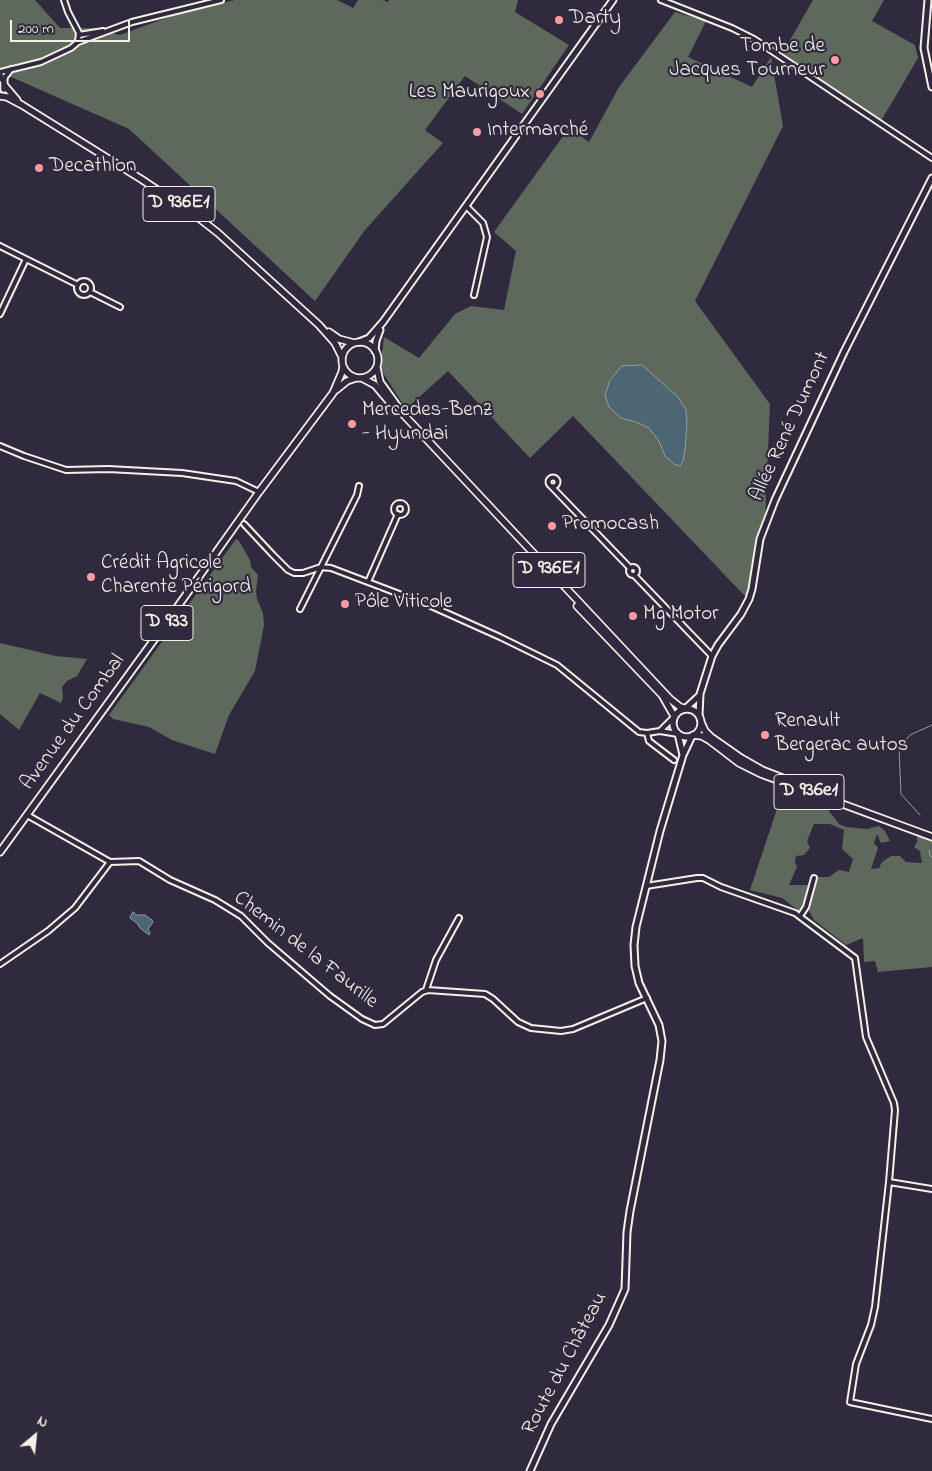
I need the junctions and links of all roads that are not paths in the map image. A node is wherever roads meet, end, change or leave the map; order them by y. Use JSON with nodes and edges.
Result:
{"nodes":[{"id":1,"x":64,"y":0,"type":"edge"},
{"id":2,"x":221,"y":0,"type":"edge"},
{"id":3,"x":613,"y":0,"type":"edge"},
{"id":4,"x":661,"y":0,"type":"edge"},
{"id":5,"x":928,"y":0,"type":"edge"},
{"id":6,"x":113,"y":28,"type":"junction"},
{"id":7,"x":79,"y":35,"type":"junction"},
{"id":8,"x":78,"y":42,"type":"junction"},
{"id":9,"x":11,"y":69,"type":"junction"},
{"id":10,"x":0,"y":74,"type":"edge"},
{"id":11,"x":4,"y":84,"type":"junction"},
{"id":12,"x":932,"y":87,"type":"edge"},
{"id":13,"x":0,"y":95,"type":"edge"},
{"id":14,"x":22,"y":105,"type":"junction"},
{"id":15,"x":932,"y":158,"type":"edge"},
{"id":16,"x":932,"y":178,"type":"edge"},
{"id":17,"x":466,"y":206,"type":"junction"},
{"id":18,"x":0,"y":246,"type":"edge"},
{"id":19,"x":26,"y":259,"type":"junction"},
{"id":20,"x":78,"y":285,"type":"junction"},
{"id":21,"x":90,"y":292,"type":"junction"},
{"id":22,"x":474,"y":295,"type":"dead end"},
{"id":23,"x":120,"y":307,"type":"dead end"},
{"id":24,"x":0,"y":314,"type":"edge"},
{"id":25,"x":383,"y":322,"type":"junction"},
{"id":26,"x":318,"y":326,"type":"junction"},
{"id":27,"x":356,"y":343,"type":"junction"},
{"id":28,"x":376,"y":351,"type":"junction"},
{"id":29,"x":342,"y":357,"type":"junction"},
{"id":30,"x":343,"y":366,"type":"junction"},
{"id":31,"x":376,"y":368,"type":"junction"},
{"id":32,"x":359,"y":378,"type":"junction"},
{"id":33,"x":332,"y":393,"type":"junction"},
{"id":34,"x":0,"y":446,"type":"edge"},
{"id":35,"x":359,"y":486,"type":"dead end"},
{"id":36,"x":552,"y":486,"type":"dead end"},
{"id":37,"x":259,"y":492,"type":"junction"},
{"id":38,"x":398,"y":514,"type":"dead end"},
{"id":39,"x":245,"y":526,"type":"dead end"},
{"id":40,"x":321,"y":567,"type":"junction"},
{"id":41,"x":368,"y":582,"type":"junction"},
{"id":42,"x":572,"y":600,"type":"joint"},
{"id":43,"x":300,"y":609,"type":"dead end"},
{"id":44,"x":712,"y":656,"type":"junction"},
{"id":45,"x":700,"y":694,"type":"junction"},
{"id":46,"x":685,"y":708,"type":"junction"},
{"id":47,"x":699,"y":715,"type":"junction"},
{"id":48,"x":673,"y":717,"type":"junction"},
{"id":49,"x":701,"y":722,"type":"junction"},
{"id":50,"x":660,"y":731,"type":"junction"},
{"id":51,"x":647,"y":733,"type":"junction"},
{"id":52,"x":678,"y":734,"type":"junction"},
{"id":53,"x":693,"y":736,"type":"junction"},
{"id":54,"x":683,"y":755,"type":"junction"},
{"id":55,"x":674,"y":760,"type":"dead end"},
{"id":56,"x":27,"y":815,"type":"junction"},
{"id":57,"x":932,"y":836,"type":"edge"},
{"id":58,"x":0,"y":852,"type":"edge"},
{"id":59,"x":110,"y":862,"type":"junction"},
{"id":60,"x":814,"y":878,"type":"dead end"},
{"id":61,"x":646,"y":886,"type":"junction"},
{"id":62,"x":800,"y":916,"type":"junction"},
{"id":63,"x":459,"y":918,"type":"dead end"},
{"id":64,"x":0,"y":964,"type":"edge"},
{"id":65,"x":426,"y":991,"type":"junction"},
{"id":66,"x":647,"y":998,"type":"junction"},
{"id":67,"x":889,"y":1182,"type":"junction"},
{"id":68,"x":932,"y":1189,"type":"edge"},
{"id":69,"x":932,"y":1419,"type":"edge"},
{"id":70,"x":530,"y":1471,"type":"edge"}],
"edges":[{"from":1,"to":7,"type":"street"},
{"from":2,"to":6,"type":"street"},
{"from":3,"to":17,"type":"street"},
{"from":4,"to":15,"type":"street"},
{"from":5,"to":12,"type":"street"},
{"from":6,"to":7,"type":"street"},
{"from":6,"to":8,"type":"street"},
{"from":7,"to":8,"type":"street"},
{"from":8,"to":9,"type":"street"},
{"from":9,"to":10,"type":"street"},
{"from":9,"to":11,"type":"street"},
{"from":10,"to":11,"type":"main road"},
{"from":11,"to":13,"type":"main road"},
{"from":11,"to":14,"type":"main road","number":"D 936E1"},
{"from":13,"to":14,"type":"main road","number":"D 936E1"},
{"from":14,"to":26,"type":"main road","number":"D 936E1"},
{"from":16,"to":44,"type":"street","name":"Allée René Dumont"},
{"from":17,"to":22,"type":"street"},
{"from":17,"to":25,"type":"street"},
{"from":18,"to":19,"type":"street"},
{"from":19,"to":20,"type":"street"},
{"from":19,"to":24,"type":"street"},
{"from":20,"to":21,"type":"street"},
{"from":20,"to":21,"type":"street"},
{"from":21,"to":23,"type":"street"},
{"from":25,"to":27,"type":"street"},
{"from":25,"to":28,"type":"street"},
{"from":26,"to":27,"type":"main road","number":"D 936E1"},
{"from":26,"to":29,"type":"main road","number":"D 936E1"},
{"from":27,"to":28,"type":"main road"},
{"from":27,"to":29,"type":"main road"},
{"from":28,"to":31,"type":"main road"},
{"from":29,"to":30,"type":"main road"},
{"from":30,"to":32,"type":"main road"},
{"from":30,"to":33,"type":"main road","number":"D 933"},
{"from":31,"to":32,"type":"main road"},
{"from":31,"to":46,"type":"main road","number":"D 936E1"},
{"from":32,"to":33,"type":"main road","number":"D 933"},
{"from":32,"to":42,"type":"main road","number":"D 936E1"},
{"from":33,"to":37,"type":"main road","name":"Avenue du Combal","number":"D 933"},
{"from":34,"to":37,"type":"street"},
{"from":35,"to":40,"type":"street"},
{"from":36,"to":44,"type":"street"},
{"from":37,"to":56,"type":"main road","name":"Avenue du Combal","number":"D 933"},
{"from":38,"to":41,"type":"street"},
{"from":39,"to":40,"type":"street"},
{"from":40,"to":41,"type":"street"},
{"from":40,"to":43,"type":"street"},
{"from":41,"to":51,"type":"street"},
{"from":42,"to":48,"type":"main road","number":"D 936e1"},
{"from":44,"to":45,"type":"street","name":"Allée René Dumont"},
{"from":45,"to":46,"type":"street","name":"Allée René Dumont"},
{"from":45,"to":47,"type":"street","name":"Allée René Dumont"},
{"from":46,"to":47,"type":"main road"},
{"from":46,"to":48,"type":"main road"},
{"from":47,"to":49,"type":"main road"},
{"from":48,"to":50,"type":"street"},
{"from":48,"to":52,"type":"main road"},
{"from":49,"to":53,"type":"main road"},
{"from":49,"to":57,"type":"main road","number":"D 936e1"},
{"from":50,"to":51,"type":"street"},
{"from":50,"to":52,"type":"street"},
{"from":51,"to":55,"type":"street"},
{"from":52,"to":53,"type":"main road"},
{"from":52,"to":54,"type":"street"},
{"from":53,"to":54,"type":"street","name":"Route du Château"},
{"from":53,"to":57,"type":"main road","number":"D 936e1"},
{"from":54,"to":61,"type":"street","name":"Route du Château"},
{"from":56,"to":58,"type":"main road","name":"Avenue du Combal","number":"D 933"},
{"from":56,"to":59,"type":"street"},
{"from":59,"to":64,"type":"street"},
{"from":59,"to":65,"type":"street","name":"Chemin de la Faurille"},
{"from":60,"to":62,"type":"street"},
{"from":61,"to":62,"type":"street"},
{"from":61,"to":66,"type":"street","name":"Route du Château"},
{"from":62,"to":67,"type":"street"},
{"from":63,"to":65,"type":"street"},
{"from":65,"to":66,"type":"street"},
{"from":66,"to":70,"type":"street","name":"Route du Château"},
{"from":67,"to":68,"type":"street"},
{"from":67,"to":69,"type":"street"}]}
